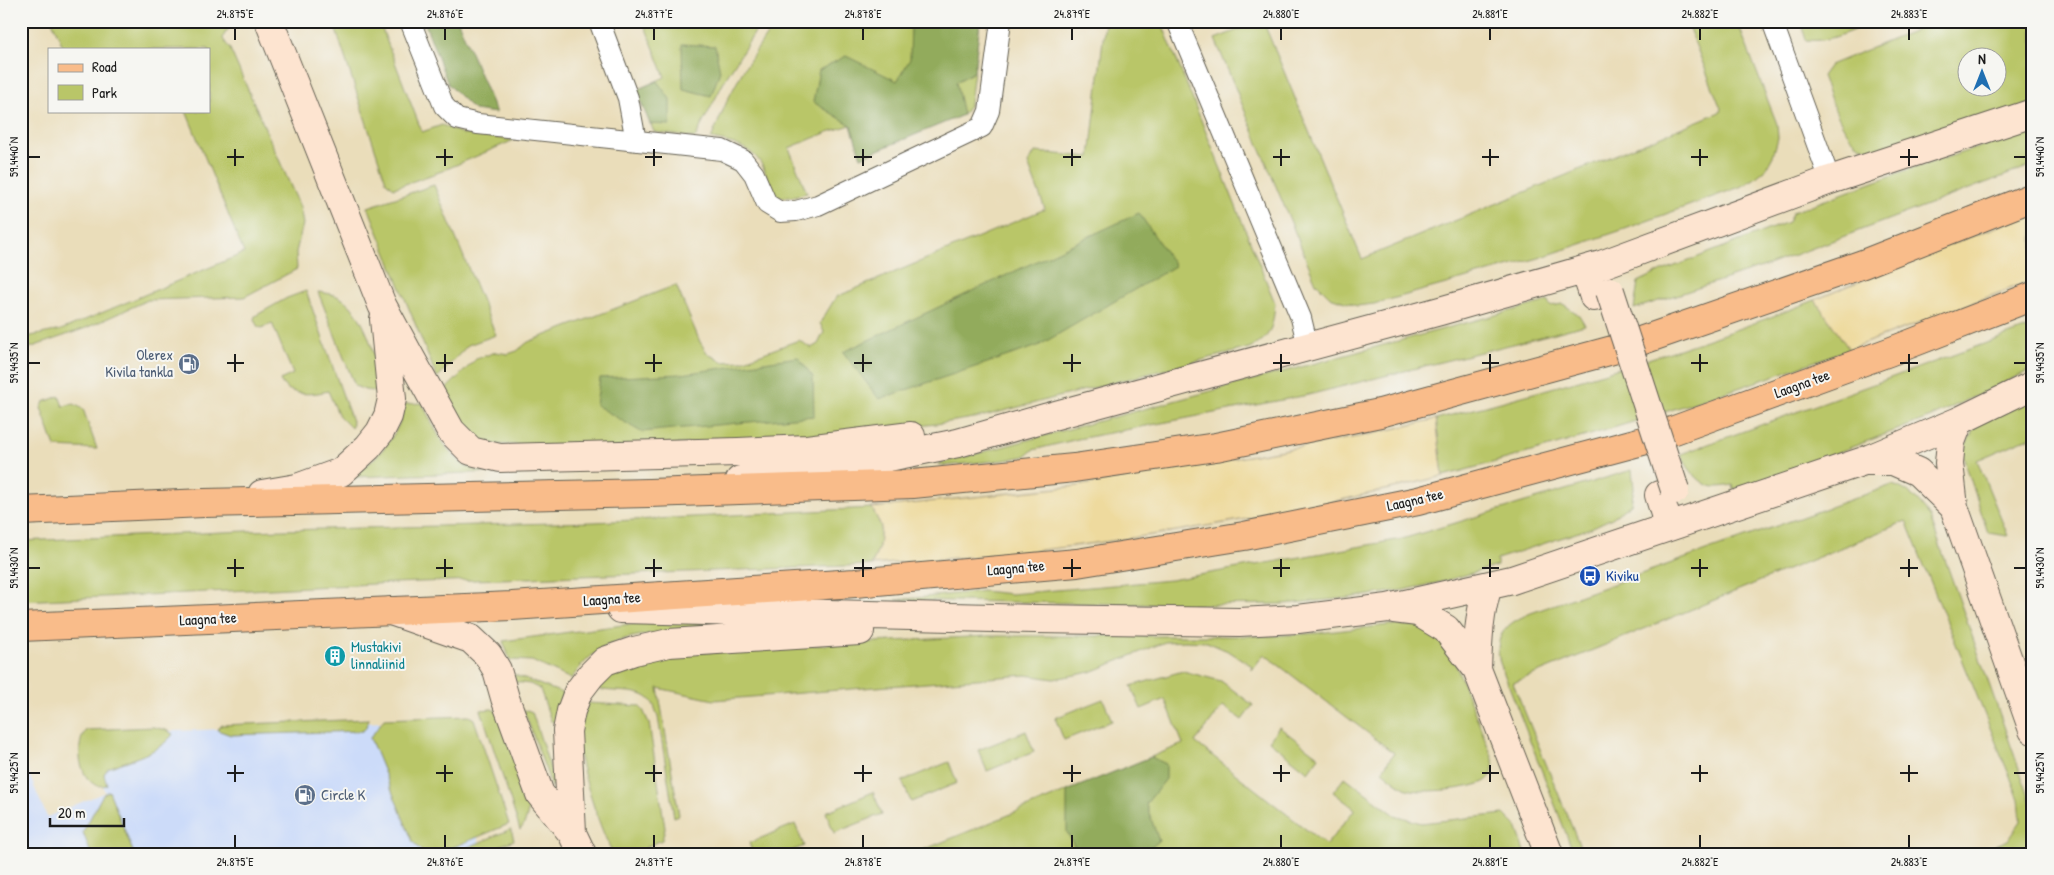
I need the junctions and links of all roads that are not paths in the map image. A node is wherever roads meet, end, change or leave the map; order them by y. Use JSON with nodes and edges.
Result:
{"nodes":[{"id":1,"x":269,"y":21,"type":"edge"},
{"id":2,"x":410,"y":21,"type":"edge"},
{"id":3,"x":599,"y":21,"type":"edge"},
{"id":4,"x":1001,"y":21,"type":"edge"},
{"id":5,"x":1177,"y":21,"type":"edge"},
{"id":6,"x":1772,"y":21,"type":"edge"},
{"id":7,"x":2033,"y":114,"type":"edge"},
{"id":8,"x":636,"y":141,"type":"junction"},
{"id":9,"x":1830,"y":180,"type":"junction"},
{"id":10,"x":2033,"y":197,"type":"edge"},
{"id":11,"x":1593,"y":268,"type":"junction"},
{"id":12,"x":2033,"y":296,"type":"edge"},
{"id":13,"x":382,"y":305,"type":"junction"},
{"id":14,"x":1308,"y":347,"type":"junction"},
{"id":15,"x":2033,"y":385,"type":"edge"},
{"id":16,"x":1045,"y":418,"type":"junction"},
{"id":17,"x":1959,"y":422,"type":"junction"},
{"id":18,"x":1864,"y":460,"type":"junction"},
{"id":19,"x":649,"y":492,"type":"junction"},
{"id":20,"x":204,"y":503,"type":"junction"},
{"id":21,"x":1954,"y":507,"type":"junction"},
{"id":22,"x":21,"y":511,"type":"edge"},
{"id":23,"x":1677,"y":524,"type":"junction"},
{"id":24,"x":1488,"y":586,"type":"junction"},
{"id":25,"x":512,"y":606,"type":"junction"},
{"id":26,"x":1388,"y":608,"type":"junction"},
{"id":27,"x":391,"y":611,"type":"junction"},
{"id":28,"x":1036,"y":619,"type":"junction"},
{"id":29,"x":21,"y":627,"type":"edge"},
{"id":30,"x":1477,"y":669,"type":"junction"},
{"id":31,"x":2033,"y":730,"type":"edge"},
{"id":32,"x":577,"y":843,"type":"edge"},
{"id":33,"x":1549,"y":854,"type":"edge"}],
"edges":[{"from":1,"to":13,"type":"street"},
{"from":2,"to":8,"type":"street"},
{"from":3,"to":8,"type":"street"},
{"from":4,"to":8,"type":"street"},
{"from":5,"to":14,"type":"street"},
{"from":6,"to":9,"type":"street"},
{"from":7,"to":9,"type":"street"},
{"from":9,"to":11,"type":"street"},
{"from":10,"to":19,"type":"main road"},
{"from":11,"to":14,"type":"street"},
{"from":11,"to":23,"type":"street","bridge":true},
{"from":12,"to":25,"type":"main road","name":"Laagna tee"},
{"from":13,"to":16,"type":"street"},
{"from":13,"to":20,"type":"street"},
{"from":14,"to":16,"type":"street"},
{"from":15,"to":17,"type":"street"},
{"from":16,"to":19,"type":"street"},
{"from":17,"to":18,"type":"street"},
{"from":17,"to":21,"type":"street"},
{"from":18,"to":21,"type":"street"},
{"from":18,"to":23,"type":"street"},
{"from":19,"to":20,"type":"main road"},
{"from":20,"to":22,"type":"main road"},
{"from":21,"to":31,"type":"street"},
{"from":23,"to":24,"type":"street"},
{"from":24,"to":26,"type":"street"},
{"from":24,"to":30,"type":"street"},
{"from":25,"to":27,"type":"main road","name":"Laagna tee"},
{"from":25,"to":28,"type":"street"},
{"from":26,"to":28,"type":"street"},
{"from":26,"to":30,"type":"street"},
{"from":27,"to":29,"type":"main road","name":"Laagna tee"},
{"from":27,"to":32,"type":"street"},
{"from":28,"to":32,"type":"street"},
{"from":30,"to":33,"type":"street"}]}
